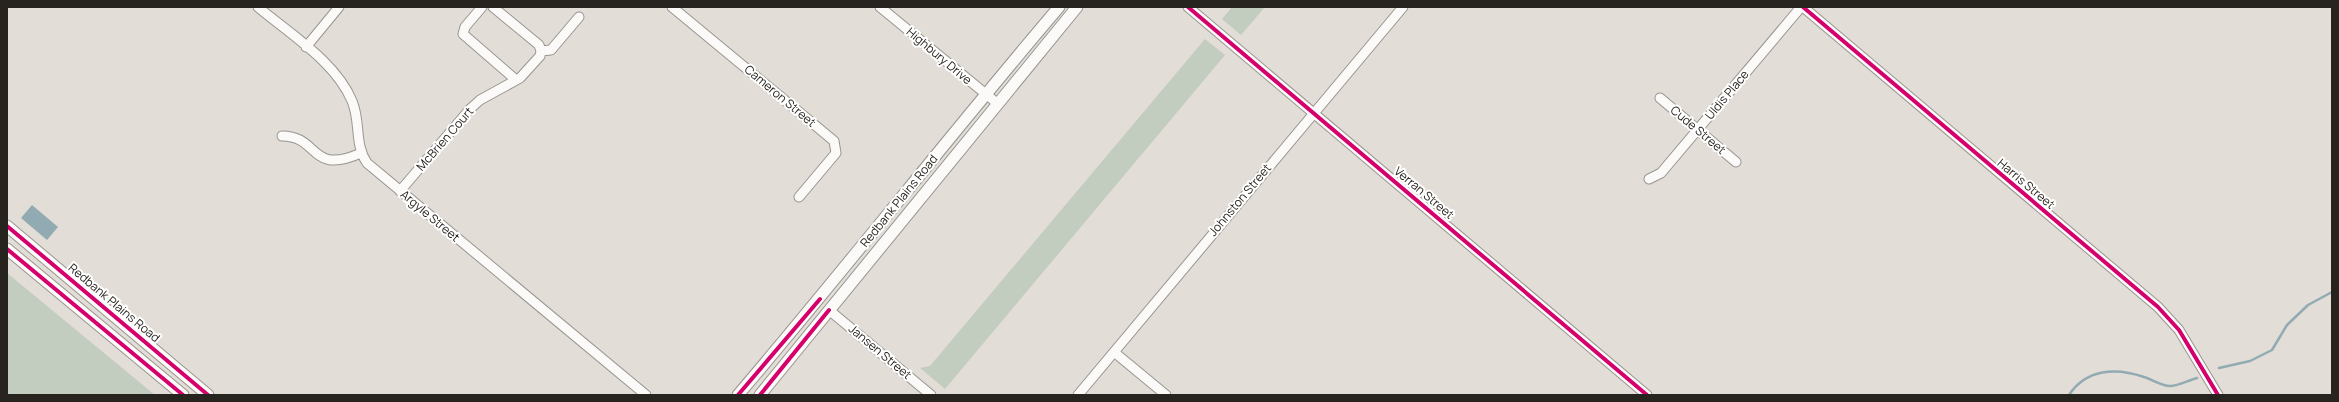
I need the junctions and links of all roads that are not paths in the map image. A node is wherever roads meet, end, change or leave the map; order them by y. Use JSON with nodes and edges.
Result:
{"nodes":[{"id":1,"x":258,"y":7,"type":"edge"},
{"id":2,"x":339,"y":7,"type":"edge"},
{"id":3,"x":482,"y":7,"type":"edge"},
{"id":4,"x":493,"y":7,"type":"edge"},
{"id":5,"x":880,"y":7,"type":"edge"},
{"id":6,"x":1059,"y":7,"type":"edge"},
{"id":7,"x":1077,"y":7,"type":"edge"},
{"id":8,"x":1188,"y":7,"type":"edge"},
{"id":9,"x":1403,"y":7,"type":"edge"},
{"id":10,"x":1802,"y":7,"type":"edge"},
{"id":11,"x":677,"y":9,"type":"edge"},
{"id":12,"x":579,"y":16,"type":"dead end"},
{"id":13,"x":306,"y":47,"type":"junction"},
{"id":14,"x":541,"y":51,"type":"junction"},
{"id":15,"x":516,"y":80,"type":"junction"},
{"id":16,"x":985,"y":94,"type":"junction"},
{"id":17,"x":1660,"y":98,"type":"dead end"},
{"id":18,"x":998,"y":104,"type":"junction"},
{"id":19,"x":1314,"y":113,"type":"junction"},
{"id":20,"x":1698,"y":130,"type":"junction"},
{"id":21,"x":282,"y":136,"type":"dead end"},
{"id":22,"x":361,"y":153,"type":"junction"},
{"id":23,"x":1736,"y":162,"type":"dead end"},
{"id":24,"x":1649,"y":178,"type":"dead end"},
{"id":25,"x":400,"y":191,"type":"junction"},
{"id":26,"x":799,"y":197,"type":"dead end"},
{"id":27,"x":7,"y":226,"type":"edge"},
{"id":28,"x":7,"y":249,"type":"edge"},
{"id":29,"x":865,"y":267,"type":"junction"},
{"id":30,"x":820,"y":299,"type":"junction"},
{"id":31,"x":829,"y":310,"type":"junction"},
{"id":32,"x":1114,"y":352,"type":"junction"},
{"id":33,"x":2218,"y":394,"type":"edge"},
{"id":34,"x":183,"y":395,"type":"edge"},
{"id":35,"x":208,"y":395,"type":"edge"},
{"id":36,"x":646,"y":395,"type":"edge"},
{"id":37,"x":738,"y":395,"type":"edge"},
{"id":38,"x":760,"y":395,"type":"edge"},
{"id":39,"x":931,"y":395,"type":"edge"},
{"id":40,"x":1078,"y":395,"type":"edge"},
{"id":41,"x":1166,"y":395,"type":"edge"},
{"id":42,"x":1647,"y":395,"type":"edge"}],
"edges":[{"from":1,"to":13,"type":"street"},
{"from":2,"to":13,"type":"street"},
{"from":3,"to":15,"type":"street"},
{"from":4,"to":14,"type":"street"},
{"from":5,"to":16,"type":"street","name":"Highbury Drive"},
{"from":6,"to":16,"type":"main road","name":"Redbank Plains Road"},
{"from":7,"to":18,"type":"main road","name":"Redbank Plains Road"},
{"from":8,"to":19,"type":"street","name":"Verran Street"},
{"from":9,"to":19,"type":"street","name":"Johnston Street"},
{"from":10,"to":20,"type":"street","name":"Uldis Place"},
{"from":10,"to":33,"type":"street","name":"Harris Street"},
{"from":11,"to":26,"type":"street","name":"Cameron Street"},
{"from":12,"to":14,"type":"street"},
{"from":13,"to":22,"type":"street"},
{"from":14,"to":15,"type":"street","name":"McBrien Court"},
{"from":15,"to":25,"type":"street","name":"McBrien Court"},
{"from":16,"to":18,"type":"street","name":"Highbury Drive"},
{"from":16,"to":30,"type":"main road","name":"Redbank Plains Road"},
{"from":17,"to":20,"type":"street","name":"Cude Street"},
{"from":18,"to":29,"type":"main road","name":"Redbank Plains Road"},
{"from":19,"to":32,"type":"street","name":"Johnston Street"},
{"from":19,"to":42,"type":"street","name":"Verran Street"},
{"from":20,"to":23,"type":"street","name":"Cude Street"},
{"from":20,"to":24,"type":"street","name":"Uldis Place"},
{"from":21,"to":22,"type":"street"},
{"from":22,"to":25,"type":"street","name":"Argyle Street"},
{"from":25,"to":36,"type":"street","name":"Argyle Street"},
{"from":27,"to":35,"type":"main road","name":"Redbank Plains Road"},
{"from":28,"to":34,"type":"main road"},
{"from":29,"to":30,"type":"main road"},
{"from":29,"to":31,"type":"main road","name":"Redbank Plains Road"},
{"from":30,"to":37,"type":"main road","name":"Redbank Plains Road"},
{"from":31,"to":38,"type":"main road","name":"Redbank Plains Road"},
{"from":31,"to":39,"type":"street","name":"Jansen Street"},
{"from":32,"to":40,"type":"street","name":"Johnston Street"},
{"from":32,"to":41,"type":"street"}]}
